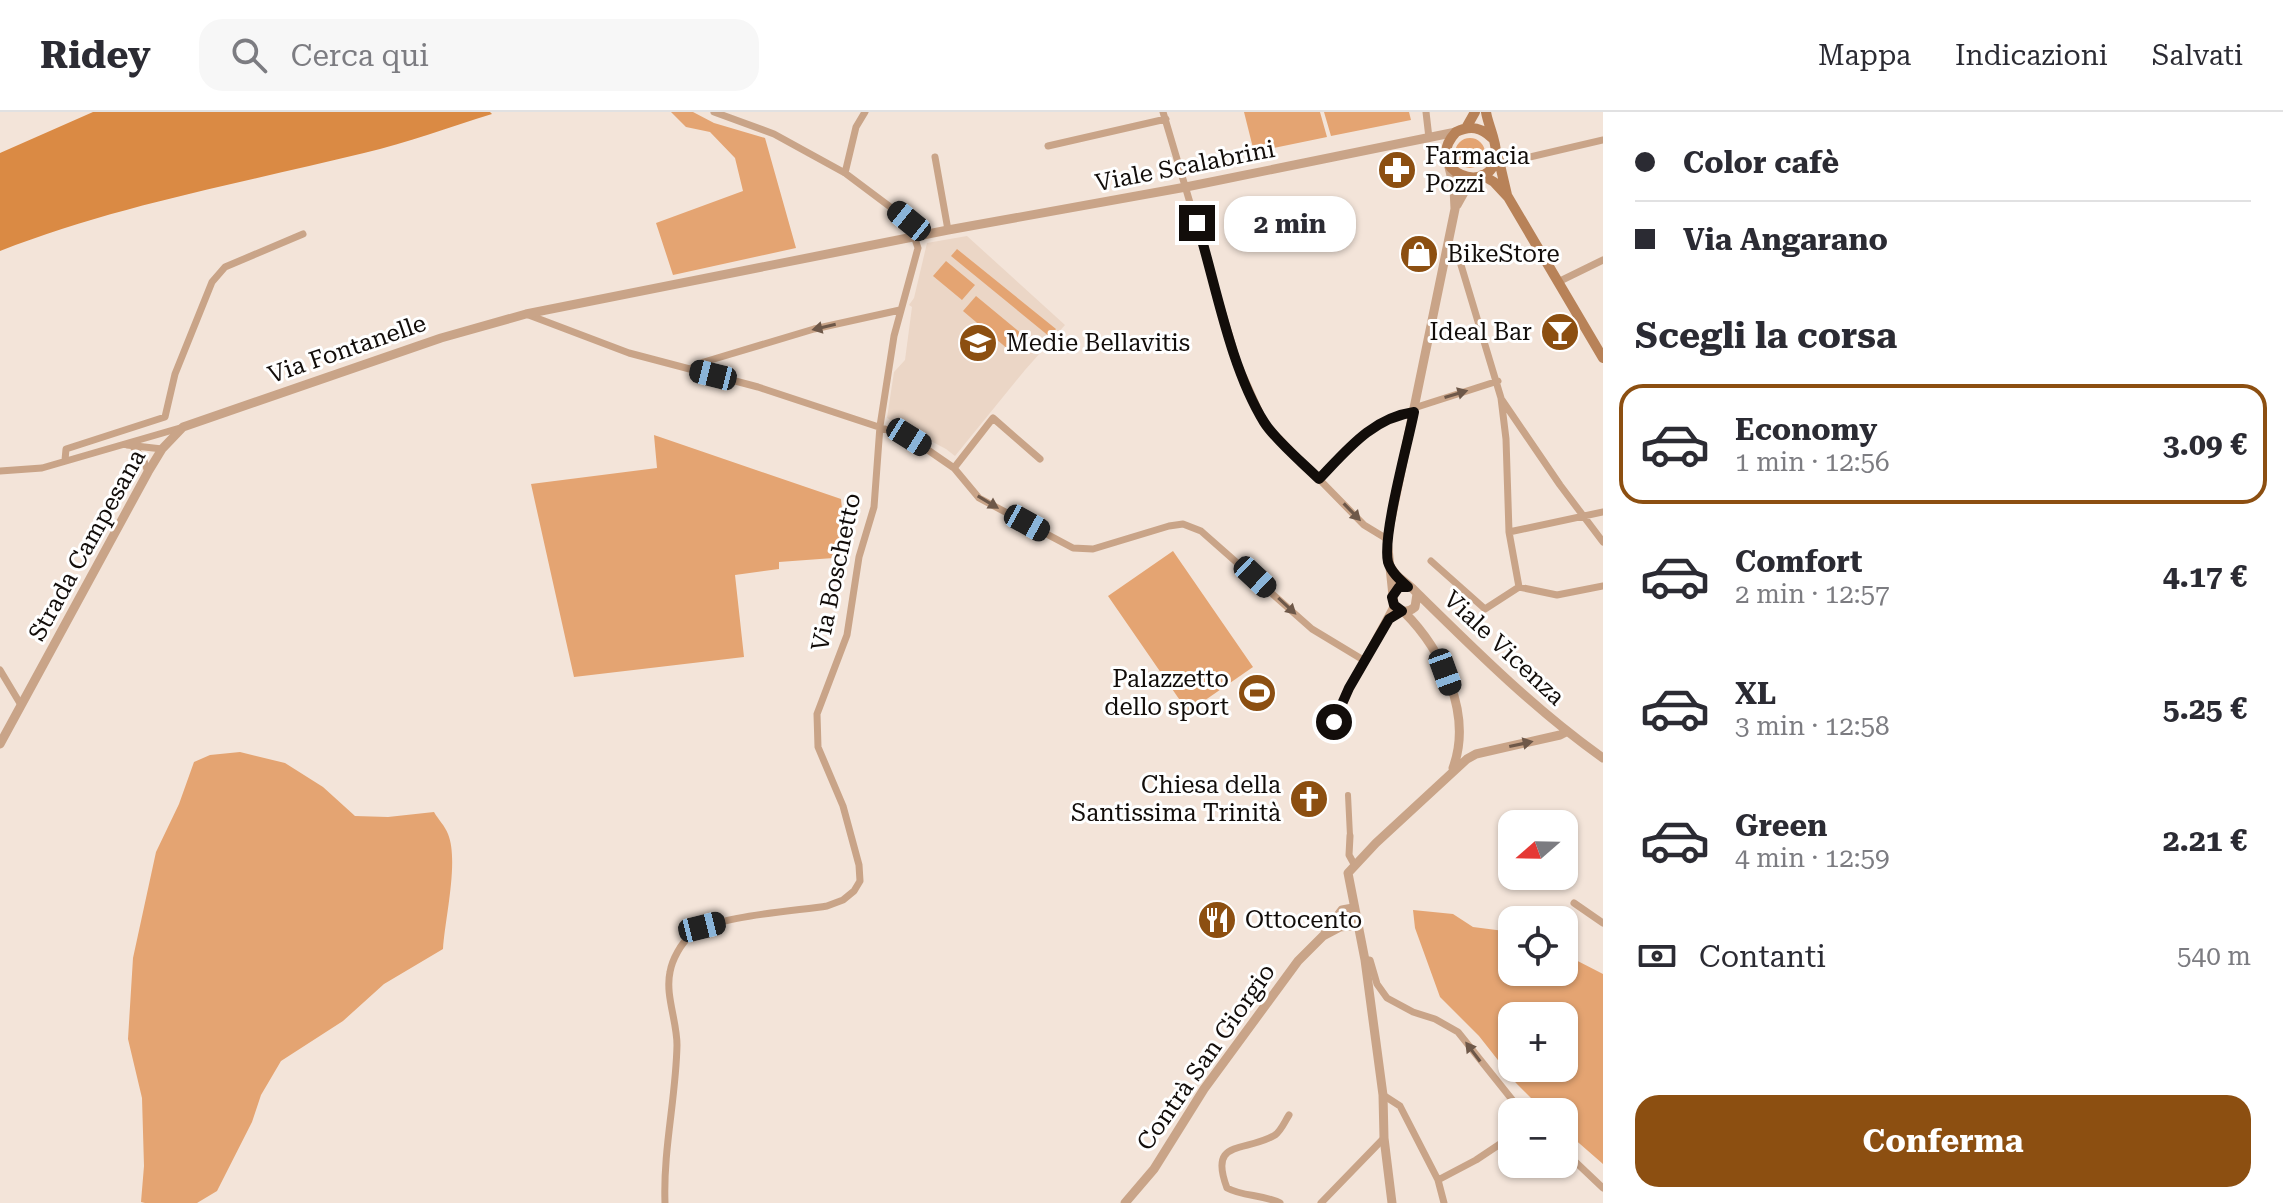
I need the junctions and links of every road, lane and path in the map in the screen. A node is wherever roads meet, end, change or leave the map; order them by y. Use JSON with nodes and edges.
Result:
{"nodes":[{"id":1,"x":714,"y":112,"type":"edge"},
{"id":2,"x":865,"y":112,"type":"edge"},
{"id":3,"x":1426,"y":112,"type":"edge"},
{"id":4,"x":1475,"y":112,"type":"edge"},
{"id":5,"x":1486,"y":112,"type":"edge"},
{"id":6,"x":1164,"y":116,"type":"edge"},
{"id":7,"x":1461,"y":130,"type":"junction"},
{"id":8,"x":1429,"y":138,"type":"junction"},
{"id":9,"x":1603,"y":140,"type":"edge"},
{"id":10,"x":1494,"y":143,"type":"junction"},
{"id":11,"x":1048,"y":146,"type":"dead end"},
{"id":12,"x":1446,"y":147,"type":"junction"},
{"id":13,"x":935,"y":157,"type":"dead end"},
{"id":14,"x":1447,"y":162,"type":"junction"},
{"id":15,"x":1500,"y":164,"type":"junction"},
{"id":16,"x":845,"y":173,"type":"junction"},
{"id":17,"x":1477,"y":176,"type":"junction"},
{"id":18,"x":1186,"y":187,"type":"junction"},
{"id":19,"x":1508,"y":197,"type":"junction"},
{"id":20,"x":1455,"y":209,"type":"junction"},
{"id":21,"x":948,"y":230,"type":"junction"},
{"id":22,"x":303,"y":234,"type":"dead end"},
{"id":23,"x":916,"y":237,"type":"junction"},
{"id":24,"x":1449,"y":244,"type":"junction"},
{"id":25,"x":1603,"y":260,"type":"edge"},
{"id":26,"x":1558,"y":282,"type":"junction"},
{"id":27,"x":900,"y":310,"type":"junction"},
{"id":28,"x":526,"y":314,"type":"junction"},
{"id":29,"x":1602,"y":355,"type":"edge"},
{"id":30,"x":690,"y":369,"type":"junction"},
{"id":31,"x":1498,"y":381,"type":"junction"},
{"id":32,"x":1501,"y":398,"type":"junction"},
{"id":33,"x":1414,"y":410,"type":"junction"},
{"id":34,"x":880,"y":426,"type":"junction"},
{"id":35,"x":183,"y":427,"type":"junction"},
{"id":36,"x":156,"y":435,"type":"junction"},
{"id":37,"x":125,"y":444,"type":"junction"},
{"id":38,"x":165,"y":446,"type":"junction"},
{"id":39,"x":134,"y":448,"type":"junction"},
{"id":40,"x":1040,"y":459,"type":"dead end"},
{"id":41,"x":65,"y":460,"type":"junction"},
{"id":42,"x":954,"y":468,"type":"junction"},
{"id":43,"x":0,"y":471,"type":"edge"},
{"id":44,"x":148,"y":472,"type":"junction"},
{"id":45,"x":1319,"y":479,"type":"junction"},
{"id":46,"x":1603,"y":512,"type":"edge"},
{"id":47,"x":1583,"y":516,"type":"junction"},
{"id":48,"x":1509,"y":532,"type":"junction"},
{"id":49,"x":1387,"y":539,"type":"junction"},
{"id":50,"x":1603,"y":542,"type":"edge"},
{"id":51,"x":1388,"y":561,"type":"junction"},
{"id":52,"x":1431,"y":561,"type":"dead end"},
{"id":53,"x":1603,"y":586,"type":"edge"},
{"id":54,"x":1408,"y":587,"type":"junction"},
{"id":55,"x":1519,"y":587,"type":"junction"},
{"id":56,"x":1417,"y":594,"type":"junction"},
{"id":57,"x":1398,"y":606,"type":"junction"},
{"id":58,"x":1365,"y":661,"type":"junction"},
{"id":59,"x":0,"y":670,"type":"edge"},
{"id":60,"x":21,"y":705,"type":"junction"},
{"id":61,"x":1334,"y":722,"type":"dead end"},
{"id":62,"x":1566,"y":732,"type":"junction"},
{"id":63,"x":1460,"y":736,"type":"junction"},
{"id":64,"x":1,"y":742,"type":"edge"},
{"id":65,"x":1476,"y":754,"type":"junction"},
{"id":66,"x":1603,"y":758,"type":"edge"},
{"id":67,"x":1451,"y":771,"type":"junction"},
{"id":68,"x":1348,"y":795,"type":"dead end"},
{"id":69,"x":1350,"y":836,"type":"joint"},
{"id":70,"x":1354,"y":864,"type":"junction"},
{"id":71,"x":1574,"y":903,"type":"dead end"},
{"id":72,"x":1353,"y":908,"type":"junction"},
{"id":73,"x":1603,"y":923,"type":"edge"},
{"id":74,"x":1358,"y":925,"type":"junction"},
{"id":75,"x":1323,"y":936,"type":"junction"},
{"id":76,"x":1365,"y":960,"type":"junction"},
{"id":77,"x":1383,"y":1095,"type":"junction"},
{"id":78,"x":1511,"y":1098,"type":"edge"},
{"id":79,"x":1289,"y":1115,"type":"dead end"},
{"id":80,"x":1384,"y":1138,"type":"junction"},
{"id":81,"x":1498,"y":1145,"type":"edge"},
{"id":82,"x":1578,"y":1164,"type":"edge"},
{"id":83,"x":1438,"y":1180,"type":"junction"},
{"id":84,"x":1603,"y":1188,"type":"edge"},
{"id":85,"x":665,"y":1203,"type":"edge"},
{"id":86,"x":1125,"y":1203,"type":"edge"},
{"id":87,"x":1280,"y":1203,"type":"edge"},
{"id":88,"x":1321,"y":1203,"type":"edge"},
{"id":89,"x":1392,"y":1203,"type":"edge"},
{"id":90,"x":1444,"y":1203,"type":"edge"}],
"edges":[{"from":1,"to":16,"type":"street"},
{"from":2,"to":16,"type":"street"},
{"from":3,"to":8,"type":"street"},
{"from":4,"to":7,"type":"main road"},
{"from":5,"to":10,"type":"main road"},
{"from":6,"to":11,"type":"street"},
{"from":6,"to":18,"type":"street"},
{"from":7,"to":8,"type":"street","name":"Viale Scalabrini"},
{"from":7,"to":10,"type":"main road"},
{"from":7,"to":12,"type":"main road"},
{"from":8,"to":12,"type":"street"},
{"from":8,"to":18,"type":"street","name":"Viale Scalabrini"},
{"from":9,"to":15,"type":"street"},
{"from":10,"to":15,"type":"main road"},
{"from":10,"to":17,"type":"main road"},
{"from":12,"to":14,"type":"main road"},
{"from":13,"to":21,"type":"street"},
{"from":14,"to":17,"type":"main road"},
{"from":14,"to":20,"type":"street"},
{"from":15,"to":19,"type":"main road"},
{"from":16,"to":23,"type":"street"},
{"from":17,"to":19,"type":"main road"},
{"from":17,"to":20,"type":"street"},
{"from":18,"to":21,"type":"street","name":"Viale Scalabrini"},
{"from":18,"to":45,"type":"street"},
{"from":19,"to":26,"type":"main road"},
{"from":20,"to":24,"type":"street"},
{"from":21,"to":23,"type":"street","name":"Viale Scalabrini"},
{"from":22,"to":41,"type":"street"},
{"from":23,"to":27,"type":"street"},
{"from":23,"to":28,"type":"street","name":"Viale Scalabrini"},
{"from":24,"to":31,"type":"street"},
{"from":24,"to":33,"type":"street"},
{"from":25,"to":26,"type":"street"},
{"from":26,"to":29,"type":"main road"},
{"from":27,"to":30,"type":"street","one_way":true},
{"from":27,"to":34,"type":"street"},
{"from":28,"to":30,"type":"street"},
{"from":28,"to":35,"type":"street","name":"Via Fontanelle"},
{"from":30,"to":34,"type":"street"},
{"from":31,"to":32,"type":"street"},
{"from":33,"to":31,"type":"street","one_way":true},
{"from":32,"to":47,"type":"street"},
{"from":32,"to":48,"type":"street"},
{"from":33,"to":45,"type":"street"},
{"from":33,"to":49,"type":"street"},
{"from":34,"to":42,"type":"street"},
{"from":34,"to":85,"type":"street","name":"Via Boschetto"},
{"from":35,"to":36,"type":"street","name":"Via Fontanelle"},
{"from":35,"to":38,"type":"street","name":"Via Fontanelle"},
{"from":36,"to":37,"type":"street","name":"Via Fontanelle"},
{"from":36,"to":38,"type":"street"},
{"from":37,"to":39,"type":"street"},
{"from":37,"to":41,"type":"street","name":"Via Fontanelle"},
{"from":38,"to":39,"type":"street"},
{"from":38,"to":44,"type":"street","name":"Strada Campesana"},
{"from":39,"to":44,"type":"street"},
{"from":40,"to":42,"type":"street"},
{"from":41,"to":43,"type":"street","name":"Via Fontanelle"},
{"from":42,"to":58,"type":"street","one_way":true},
{"from":44,"to":60,"type":"street","name":"Strada Campesana"},
{"from":45,"to":49,"type":"street","one_way":true},
{"from":46,"to":47,"type":"street"},
{"from":47,"to":48,"type":"street"},
{"from":47,"to":50,"type":"street"},
{"from":48,"to":55,"type":"street"},
{"from":49,"to":51,"type":"street"},
{"from":51,"to":54,"type":"street","name":"Viale Vicenza"},
{"from":51,"to":57,"type":"street"},
{"from":52,"to":55,"type":"street"},
{"from":53,"to":55,"type":"street"},
{"from":54,"to":56,"type":"street","name":"Viale Vicenza"},
{"from":54,"to":57,"type":"street"},
{"from":56,"to":57,"type":"street"},
{"from":56,"to":62,"type":"street","name":"Viale Vicenza"},
{"from":57,"to":58,"type":"street"},
{"from":57,"to":63,"type":"street"},
{"from":58,"to":61,"type":"street"},
{"from":59,"to":60,"type":"street"},
{"from":60,"to":64,"type":"street","name":"Strada Campesana"},
{"from":65,"to":62,"type":"street","one_way":true},
{"from":62,"to":66,"type":"street","name":"Viale Vicenza"},
{"from":63,"to":65,"type":"street"},
{"from":63,"to":67,"type":"street"},
{"from":65,"to":67,"type":"street"},
{"from":67,"to":70,"type":"street"},
{"from":68,"to":69,"type":"street"},
{"from":69,"to":70,"type":"street"},
{"from":70,"to":72,"type":"street"},
{"from":71,"to":73,"type":"street"},
{"from":72,"to":74,"type":"street"},
{"from":72,"to":75,"type":"street","name":"Contrà San Giorgio"},
{"from":74,"to":75,"type":"street","name":"Contrà San Giorgio"},
{"from":74,"to":76,"type":"street"},
{"from":75,"to":86,"type":"street","name":"Contrà San Giorgio"},
{"from":76,"to":77,"type":"street"},
{"from":78,"to":76,"type":"street","one_way":true},
{"from":77,"to":80,"type":"street"},
{"from":77,"to":83,"type":"street"},
{"from":79,"to":87,"type":"street"},
{"from":80,"to":88,"type":"street"},
{"from":80,"to":89,"type":"street"},
{"from":81,"to":83,"type":"street"},
{"from":82,"to":84,"type":"street"},
{"from":83,"to":90,"type":"street"}]}
